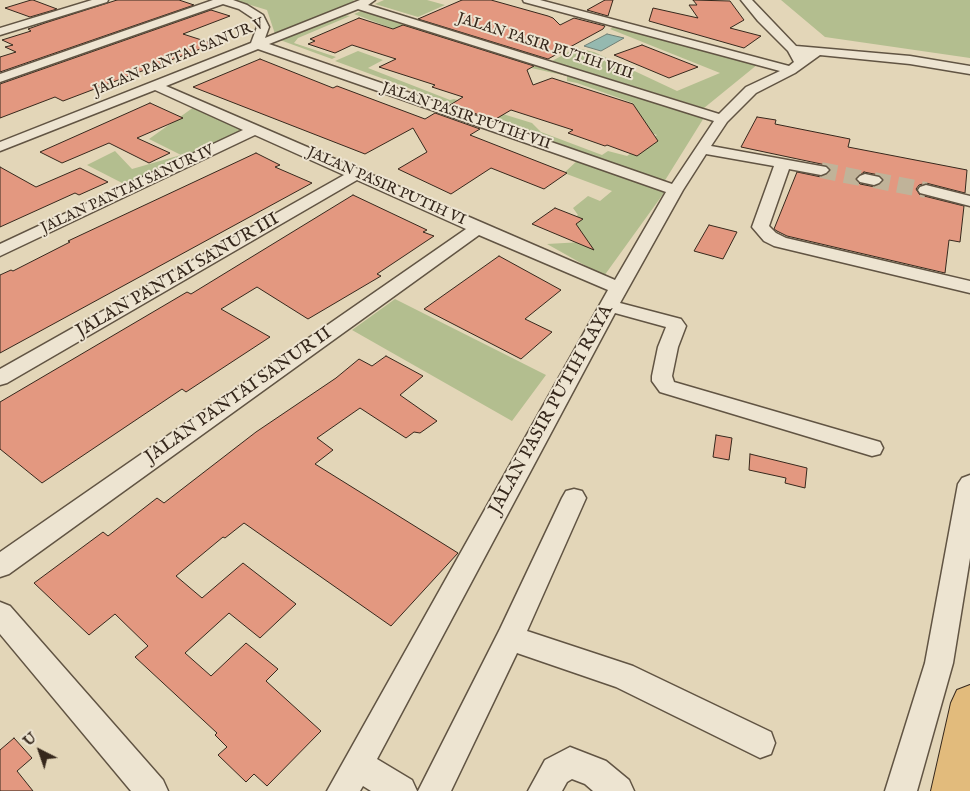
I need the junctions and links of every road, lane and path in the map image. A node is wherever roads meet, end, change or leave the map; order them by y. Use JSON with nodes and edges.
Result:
{"nodes":[{"id":1,"x":103,"y":0,"type":"edge"},
{"id":2,"x":222,"y":0,"type":"edge"},
{"id":3,"x":528,"y":0,"type":"edge"},
{"id":4,"x":746,"y":0,"type":"edge"},
{"id":5,"x":364,"y":2,"type":"edge"},
{"id":6,"x":780,"y":17,"type":"dead end"},
{"id":7,"x":762,"y":19,"type":"junction"},
{"id":8,"x":0,"y":32,"type":"edge"},
{"id":9,"x":800,"y":35,"type":"dead end"},
{"id":10,"x":257,"y":44,"type":"junction"},
{"id":11,"x":801,"y":58,"type":"junction"},
{"id":12,"x":970,"y":70,"type":"edge"},
{"id":13,"x":970,"y":76,"type":"edge"},
{"id":14,"x":0,"y":78,"type":"edge"},
{"id":15,"x":154,"y":85,"type":"junction"},
{"id":16,"x":722,"y":119,"type":"junction"},
{"id":17,"x":256,"y":130,"type":"junction"},
{"id":18,"x":0,"y":147,"type":"edge"},
{"id":19,"x":703,"y":149,"type":"junction"},
{"id":20,"x":784,"y":163,"type":"junction"},
{"id":21,"x":821,"y":170,"type":"tunnel mouth"},
{"id":22,"x":357,"y":174,"type":"junction"},
{"id":23,"x":675,"y":190,"type":"junction"},
{"id":24,"x":926,"y":190,"type":"tunnel mouth"},
{"id":25,"x":970,"y":201,"type":"edge"},
{"id":26,"x":479,"y":227,"type":"junction"},
{"id":27,"x":0,"y":251,"type":"edge"},
{"id":28,"x":970,"y":287,"type":"edge"},
{"id":29,"x":614,"y":297,"type":"junction"},
{"id":30,"x":0,"y":378,"type":"edge"},
{"id":31,"x":872,"y":448,"type":"dead end"},
{"id":32,"x":970,"y":484,"type":"edge"},
{"id":33,"x":574,"y":498,"type":"dead end"},
{"id":34,"x":0,"y":566,"type":"edge"},
{"id":35,"x":0,"y":614,"type":"edge"},
{"id":36,"x":510,"y":638,"type":"junction"},
{"id":37,"x":970,"y":703,"type":"edge"},
{"id":38,"x":760,"y":743,"type":"dead end"},
{"id":39,"x":350,"y":778,"type":"edge"},
{"id":40,"x":152,"y":791,"type":"edge"},
{"id":41,"x":400,"y":791,"type":"edge"},
{"id":42,"x":434,"y":791,"type":"edge"},
{"id":43,"x":544,"y":791,"type":"edge"},
{"id":44,"x":618,"y":791,"type":"edge"},
{"id":45,"x":901,"y":791,"type":"edge"},
{"id":46,"x":952,"y":791,"type":"edge"}],
"edges":[{"from":1,"to":8,"type":"street"},
{"from":2,"to":10,"type":"street"},
{"from":2,"to":14,"type":"street"},
{"from":3,"to":11,"type":"street"},
{"from":4,"to":7,"type":"street"},
{"from":5,"to":10,"type":"street","name":"JALAN PANTAI SANUR V"},
{"from":5,"to":16,"type":"street","name":"JALAN PASIR PUTIH VIII"},
{"from":6,"to":7,"type":"street"},
{"from":7,"to":11,"type":"street"},
{"from":9,"to":11,"type":"street"},
{"from":10,"to":15,"type":"street","name":"JALAN PANTAI SANUR V"},
{"from":10,"to":23,"type":"street","name":"JALAN PASIR PUTIH VII"},
{"from":11,"to":12,"type":"street"},
{"from":11,"to":13,"type":"street"},
{"from":11,"to":16,"type":"street","name":"JALAN PASIR PUTIH RAYA"},
{"from":15,"to":17,"type":"street","name":"JALAN PASIR PUTIH VI"},
{"from":15,"to":18,"type":"street","name":"JALAN PANTAI SANUR V"},
{"from":16,"to":19,"type":"street","name":"JALAN PASIR PUTIH RAYA"},
{"from":17,"to":22,"type":"street","name":"JALAN PASIR PUTIH VI"},
{"from":17,"to":27,"type":"street","name":"JALAN PANTAI SANUR IV"},
{"from":19,"to":20,"type":"street"},
{"from":19,"to":23,"type":"street","name":"JALAN PASIR PUTIH RAYA"},
{"from":20,"to":21,"type":"street"},
{"from":20,"to":28,"type":"street"},
{"from":22,"to":26,"type":"street","name":"JALAN PASIR PUTIH VI"},
{"from":22,"to":30,"type":"street","name":"JALAN PANTAI SANUR III"},
{"from":23,"to":29,"type":"street","name":"JALAN PASIR PUTIH RAYA"},
{"from":24,"to":25,"type":"street"},
{"from":26,"to":29,"type":"street","name":"JALAN PASIR PUTIH VI"},
{"from":26,"to":34,"type":"street","name":"JALAN PANTAI SANUR II"},
{"from":29,"to":31,"type":"street","name":"JALAN PASIR PUTIH VI"},
{"from":29,"to":39,"type":"street","name":"JALAN PASIR PUTIH RAYA"},
{"from":32,"to":45,"type":"street"},
{"from":33,"to":36,"type":"street"},
{"from":35,"to":40,"type":"street"},
{"from":36,"to":38,"type":"street"},
{"from":36,"to":42,"type":"street"},
{"from":37,"to":46,"type":"highway"},
{"from":39,"to":41,"type":"street"},
{"from":43,"to":44,"type":"street"}]}
